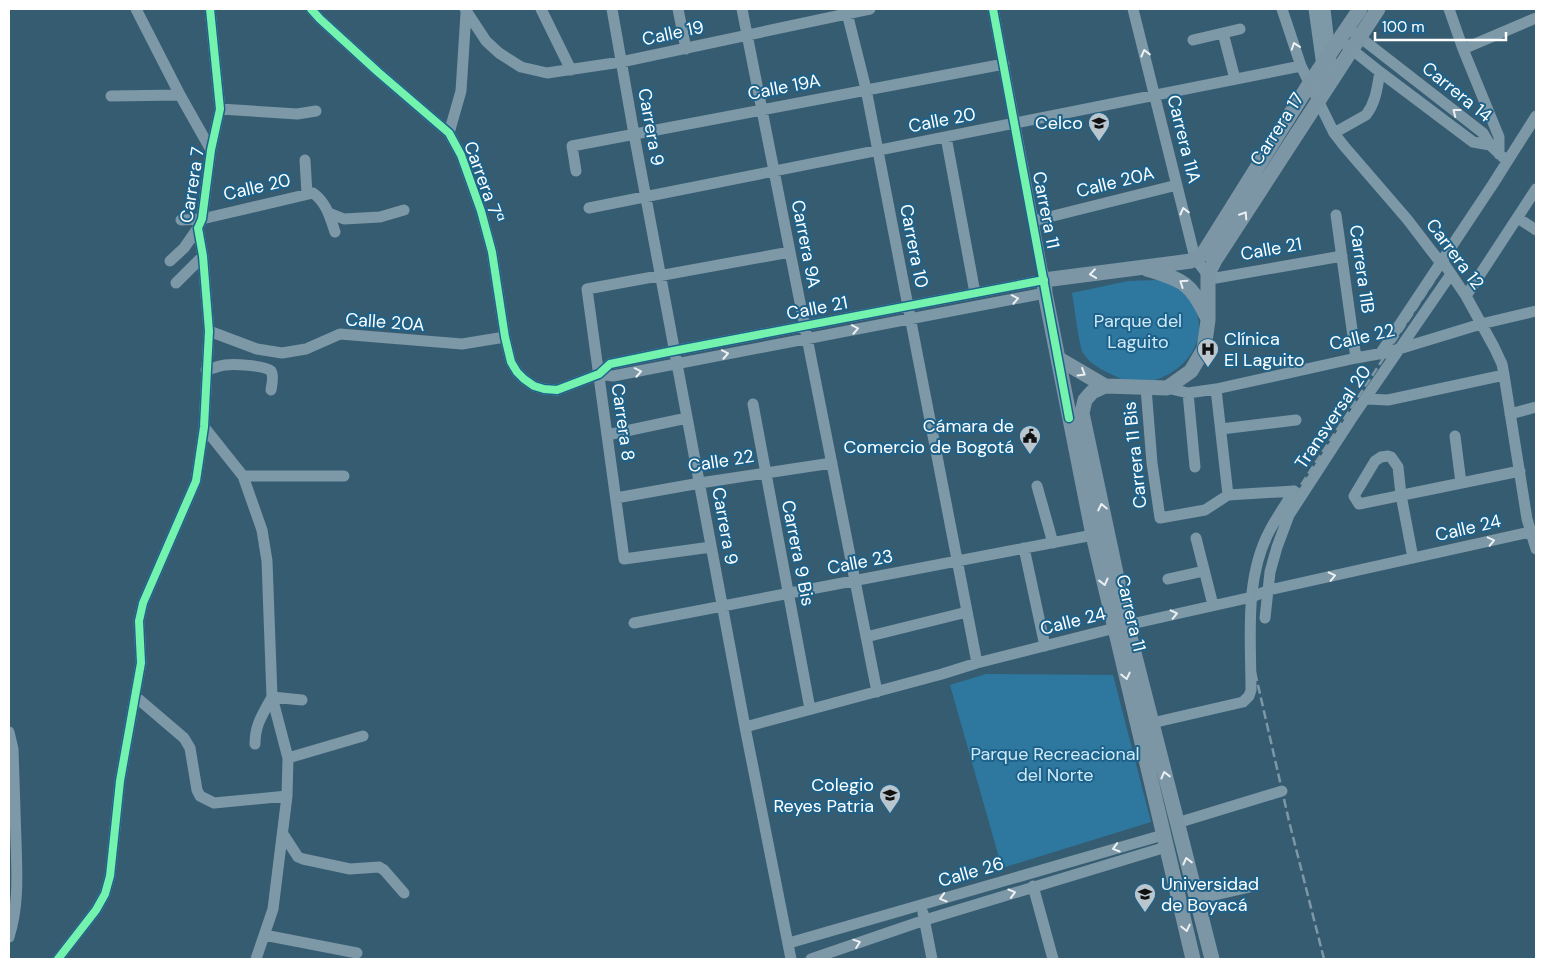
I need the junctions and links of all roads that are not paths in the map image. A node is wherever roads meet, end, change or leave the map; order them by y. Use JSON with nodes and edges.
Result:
{"nodes":[{"id":1,"x":136,"y":9,"type":"edge"},
{"id":2,"x":210,"y":9,"type":"edge"},
{"id":3,"x":311,"y":9,"type":"edge"},
{"id":4,"x":542,"y":9,"type":"edge"},
{"id":5,"x":612,"y":9,"type":"edge"},
{"id":6,"x":678,"y":9,"type":"edge"},
{"id":7,"x":742,"y":9,"type":"edge"},
{"id":8,"x":870,"y":9,"type":"edge"},
{"id":9,"x":993,"y":9,"type":"edge"},
{"id":10,"x":1134,"y":9,"type":"edge"},
{"id":11,"x":1282,"y":9,"type":"edge"},
{"id":12,"x":1314,"y":9,"type":"edge"},
{"id":13,"x":1325,"y":9,"type":"edge"},
{"id":14,"x":1360,"y":9,"type":"edge"},
{"id":15,"x":1378,"y":9,"type":"edge"},
{"id":16,"x":1449,"y":9,"type":"edge"},
{"id":17,"x":466,"y":11,"type":"edge"},
{"id":18,"x":847,"y":13,"type":"junction"},
{"id":19,"x":1536,"y":18,"type":"edge"},
{"id":20,"x":1240,"y":29,"type":"dead end"},
{"id":21,"x":1223,"y":32,"type":"junction"},
{"id":22,"x":1344,"y":34,"type":"junction"},
{"id":23,"x":747,"y":36,"type":"junction"},
{"id":24,"x":1193,"y":40,"type":"dead end"},
{"id":25,"x":1357,"y":44,"type":"junction"},
{"id":26,"x":686,"y":49,"type":"junction"},
{"id":27,"x":1463,"y":49,"type":"junction"},
{"id":28,"x":1330,"y":53,"type":"junction"},
{"id":29,"x":621,"y":62,"type":"junction"},
{"id":30,"x":1004,"y":64,"type":"junction"},
{"id":31,"x":1302,"y":66,"type":"junction"},
{"id":32,"x":1322,"y":66,"type":"junction"},
{"id":33,"x":571,"y":70,"type":"junction"},
{"id":34,"x":1380,"y":72,"type":"junction"},
{"id":35,"x":1333,"y":78,"type":"junction"},
{"id":36,"x":1235,"y":79,"type":"junction"},
{"id":37,"x":1310,"y":83,"type":"junction"},
{"id":38,"x":866,"y":89,"type":"junction"},
{"id":39,"x":180,"y":95,"type":"junction"},
{"id":40,"x":1155,"y":95,"type":"junction"},
{"id":41,"x":111,"y":96,"type":"dead end"},
{"id":42,"x":1319,"y":100,"type":"junction"},
{"id":43,"x":220,"y":109,"type":"junction"},
{"id":44,"x":762,"y":110,"type":"junction"},
{"id":45,"x":316,"y":111,"type":"dead end"},
{"id":46,"x":1536,"y":116,"type":"edge"},
{"id":47,"x":1015,"y":123,"type":"junction"},
{"id":48,"x":1477,"y":129,"type":"junction"},
{"id":49,"x":449,"y":133,"type":"junction"},
{"id":50,"x":1334,"y":133,"type":"junction"},
{"id":51,"x":634,"y":134,"type":"junction"},
{"id":52,"x":946,"y":137,"type":"junction"},
{"id":53,"x":1470,"y":139,"type":"junction"},
{"id":54,"x":1490,"y":146,"type":"junction"},
{"id":55,"x":211,"y":150,"type":"junction"},
{"id":56,"x":878,"y":151,"type":"junction"},
{"id":57,"x":1503,"y":158,"type":"junction"},
{"id":58,"x":305,"y":160,"type":"dead end"},
{"id":59,"x":576,"y":171,"type":"dead end"},
{"id":60,"x":774,"y":171,"type":"junction"},
{"id":61,"x":1177,"y":184,"type":"junction"},
{"id":62,"x":1536,"y":189,"type":"edge"},
{"id":63,"x":310,"y":194,"type":"junction"},
{"id":64,"x":646,"y":197,"type":"junction"},
{"id":65,"x":588,"y":208,"type":"dead end"},
{"id":66,"x":404,"y":210,"type":"dead end"},
{"id":67,"x":329,"y":213,"type":"junction"},
{"id":68,"x":1336,"y":215,"type":"dead end"},
{"id":69,"x":1518,"y":218,"type":"junction"},
{"id":70,"x":180,"y":220,"type":"dead end"},
{"id":71,"x":1033,"y":221,"type":"junction"},
{"id":72,"x":200,"y":223,"type":"junction"},
{"id":73,"x":1536,"y":230,"type":"edge"},
{"id":74,"x":335,"y":232,"type":"dead end"},
{"id":75,"x":790,"y":252,"type":"junction"},
{"id":76,"x":203,"y":256,"type":"junction"},
{"id":77,"x":1199,"y":256,"type":"junction"},
{"id":78,"x":1342,"y":256,"type":"junction"},
{"id":79,"x":170,"y":261,"type":"dead end"},
{"id":80,"x":1440,"y":262,"type":"junction"},
{"id":81,"x":1141,"y":267,"type":"junction"},
{"id":82,"x":1209,"y":272,"type":"junction"},
{"id":83,"x":661,"y":274,"type":"junction"},
{"id":84,"x":1450,"y":274,"type":"junction"},
{"id":85,"x":176,"y":283,"type":"dead end"},
{"id":86,"x":1045,"y":287,"type":"junction"},
{"id":87,"x":975,"y":293,"type":"junction"},
{"id":88,"x":1466,"y":296,"type":"junction"},
{"id":89,"x":908,"y":306,"type":"junction"},
{"id":90,"x":1536,"y":311,"type":"edge"},
{"id":91,"x":910,"y":319,"type":"junction"},
{"id":92,"x":1208,"y":320,"type":"junction"},
{"id":93,"x":1481,"y":324,"type":"junction"},
{"id":94,"x":805,"y":326,"type":"junction"},
{"id":95,"x":209,"y":331,"type":"junction"},
{"id":96,"x":505,"y":337,"type":"junction"},
{"id":97,"x":807,"y":338,"type":"junction"},
{"id":98,"x":1400,"y":349,"type":"junction"},
{"id":99,"x":675,"y":351,"type":"junction"},
{"id":100,"x":1380,"y":354,"type":"junction"},
{"id":101,"x":1356,"y":358,"type":"junction"},
{"id":102,"x":1058,"y":359,"type":"junction"},
{"id":103,"x":678,"y":363,"type":"junction"},
{"id":104,"x":206,"y":370,"type":"junction"},
{"id":105,"x":599,"y":374,"type":"junction"},
{"id":106,"x":1504,"y":375,"type":"junction"},
{"id":107,"x":1105,"y":386,"type":"junction"},
{"id":108,"x":1146,"y":388,"type":"junction"},
{"id":109,"x":1167,"y":388,"type":"junction"},
{"id":110,"x":1216,"y":389,"type":"junction"},
{"id":111,"x":272,"y":390,"type":"dead end"},
{"id":112,"x":1188,"y":392,"type":"junction"},
{"id":113,"x":1366,"y":399,"type":"junction"},
{"id":114,"x":753,"y":404,"type":"dead end"},
{"id":115,"x":1536,"y":407,"type":"edge"},
{"id":116,"x":1510,"y":414,"type":"junction"},
{"id":117,"x":688,"y":418,"type":"junction"},
{"id":118,"x":1296,"y":420,"type":"dead end"},
{"id":119,"x":204,"y":427,"type":"junction"},
{"id":120,"x":1221,"y":429,"type":"junction"},
{"id":121,"x":607,"y":435,"type":"junction"},
{"id":122,"x":1455,"y":436,"type":"dead end"},
{"id":123,"x":832,"y":463,"type":"junction"},
{"id":124,"x":1195,"y":467,"type":"dead end"},
{"id":125,"x":1520,"y":471,"type":"junction"},
{"id":126,"x":766,"y":473,"type":"junction"},
{"id":127,"x":243,"y":476,"type":"junction"},
{"id":128,"x":344,"y":476,"type":"dead end"},
{"id":129,"x":700,"y":483,"type":"junction"},
{"id":130,"x":1461,"y":483,"type":"junction"},
{"id":131,"x":1037,"y":486,"type":"dead end"},
{"id":132,"x":1228,"y":495,"type":"junction"},
{"id":133,"x":1401,"y":495,"type":"junction"},
{"id":134,"x":616,"y":498,"type":"junction"},
{"id":135,"x":1532,"y":517,"type":"edge"},
{"id":136,"x":1530,"y":532,"type":"junction"},
{"id":137,"x":1093,"y":535,"type":"junction"},
{"id":138,"x":1196,"y":538,"type":"dead end"},
{"id":139,"x":1053,"y":542,"type":"junction"},
{"id":140,"x":711,"y":547,"type":"junction"},
{"id":141,"x":1024,"y":548,"type":"junction"},
{"id":142,"x":1536,"y":548,"type":"edge"},
{"id":143,"x":1413,"y":558,"type":"junction"},
{"id":144,"x":958,"y":561,"type":"junction"},
{"id":145,"x":1204,"y":571,"type":"junction"},
{"id":146,"x":1168,"y":579,"type":"dead end"},
{"id":147,"x":855,"y":580,"type":"junction"},
{"id":148,"x":1269,"y":590,"type":"junction"},
{"id":149,"x":788,"y":593,"type":"junction"},
{"id":150,"x":1252,"y":596,"type":"junction"},
{"id":151,"x":1213,"y":605,"type":"junction"},
{"id":152,"x":722,"y":606,"type":"junction"},
{"id":153,"x":967,"y":612,"type":"junction"},
{"id":154,"x":1265,"y":618,"type":"dead end"},
{"id":155,"x":634,"y":623,"type":"dead end"},
{"id":156,"x":1121,"y":627,"type":"junction"},
{"id":157,"x":866,"y":637,"type":"junction"},
{"id":158,"x":1045,"y":646,"type":"junction"},
{"id":159,"x":977,"y":663,"type":"junction"},
{"id":160,"x":877,"y":692,"type":"junction"},
{"id":161,"x":136,"y":697,"type":"junction"},
{"id":162,"x":272,"y":697,"type":"junction"},
{"id":163,"x":302,"y":700,"type":"dead end"},
{"id":164,"x":810,"y":709,"type":"junction"},
{"id":165,"x":1152,"y":723,"type":"junction"},
{"id":166,"x":744,"y":727,"type":"junction"},
{"id":167,"x":9,"y":732,"type":"edge"},
{"id":168,"x":363,"y":736,"type":"dead end"},
{"id":169,"x":256,"y":744,"type":"dead end"},
{"id":170,"x":288,"y":758,"type":"junction"},
{"id":171,"x":1282,"y":791,"type":"dead end"},
{"id":172,"x":287,"y":796,"type":"junction"},
{"id":173,"x":1177,"y":823,"type":"junction"},
{"id":174,"x":283,"y":834,"type":"junction"},
{"id":175,"x":1165,"y":841,"type":"junction"},
{"id":176,"x":1033,"y":886,"type":"junction"},
{"id":177,"x":1250,"y":887,"type":"dead end"},
{"id":178,"x":404,"y":893,"type":"dead end"},
{"id":179,"x":1197,"y":899,"type":"junction"},
{"id":180,"x":921,"y":904,"type":"junction"},
{"id":181,"x":925,"y":920,"type":"junction"},
{"id":182,"x":264,"y":935,"type":"junction"},
{"id":183,"x":9,"y":937,"type":"edge"},
{"id":184,"x":789,"y":943,"type":"junction"},
{"id":185,"x":357,"y":953,"type":"dead end"},
{"id":186,"x":260,"y":958,"type":"edge"},
{"id":187,"x":58,"y":959,"type":"edge"},
{"id":188,"x":791,"y":959,"type":"edge"},
{"id":189,"x":811,"y":959,"type":"edge"},
{"id":190,"x":932,"y":959,"type":"edge"},
{"id":191,"x":1053,"y":959,"type":"edge"},
{"id":192,"x":1193,"y":959,"type":"edge"},
{"id":193,"x":1212,"y":959,"type":"edge"}],
"edges":[{"from":1,"to":39,"type":"street"},
{"from":2,"to":43,"type":"street","name":"Carrera 7"},
{"from":3,"to":49,"type":"street","name":"Carrera 7ª"},
{"from":4,"to":33,"type":"street"},
{"from":5,"to":29,"type":"street","name":"Carrera 9"},
{"from":6,"to":26,"type":"street"},
{"from":7,"to":23,"type":"street","name":"Carrera 9A"},
{"from":8,"to":18,"type":"street","name":"Calle 19"},
{"from":9,"to":30,"type":"street","name":"Carrera 11"},
{"from":40,"to":10,"type":"street","name":"Carrera 11A","one_way":true},
{"from":31,"to":11,"type":"street","name":"Carrera 12","one_way":true},
{"from":12,"to":32,"type":"street"},
{"from":13,"to":28,"type":"street"},
{"from":14,"to":22,"type":"main road","name":"Carrera 17"},
{"from":15,"to":25,"type":"main road","name":"Carrera 17"},
{"from":16,"to":27,"type":"street"},
{"from":17,"to":33,"type":"street"},
{"from":17,"to":49,"type":"street"},
{"from":18,"to":23,"type":"street","name":"Calle 19"},
{"from":18,"to":38,"type":"street","name":"Carrera 10"},
{"from":19,"to":27,"type":"street"},
{"from":20,"to":21,"type":"street"},
{"from":21,"to":24,"type":"street"},
{"from":21,"to":36,"type":"street"},
{"from":22,"to":25,"type":"street","name":"Carrera 14"},
{"from":22,"to":28,"type":"main road","name":"Carrera 17"},
{"from":23,"to":26,"type":"street","name":"Calle 19"},
{"from":23,"to":44,"type":"street","name":"Carrera 9A"},
{"from":25,"to":34,"type":"street","name":"Carrera 14"},
{"from":25,"to":35,"type":"main road","name":"Carrera 17"},
{"from":48,"to":25,"type":"street","name":"Carrera 14","one_way":true},
{"from":26,"to":29,"type":"street","name":"Calle 19"},
{"from":27,"to":57,"type":"street"},
{"from":28,"to":32,"type":"main road","name":"Carrera 17"},
{"from":28,"to":35,"type":"street"},
{"from":29,"to":33,"type":"street","name":"Calle 19"},
{"from":29,"to":51,"type":"street","name":"Carrera 9"},
{"from":30,"to":38,"type":"street","name":"Calle 19A"},
{"from":30,"to":47,"type":"street","name":"Carrera 11"},
{"from":31,"to":36,"type":"street","name":"Calle 20"},
{"from":31,"to":37,"type":"street","name":"Carrera 12"},
{"from":32,"to":37,"type":"main road","name":"Carrera 17"},
{"from":32,"to":42,"type":"street"},
{"from":34,"to":50,"type":"street"},
{"from":34,"to":53,"type":"street","name":"Carrera 14"},
{"from":35,"to":42,"type":"main road","name":"Carrera 17"},
{"from":36,"to":40,"type":"street","name":"Calle 20"},
{"from":37,"to":42,"type":"street","name":"Carrera 12"},
{"from":37,"to":77,"type":"main road","name":"Carrera 17"},
{"from":38,"to":44,"type":"street","name":"Calle 19A"},
{"from":38,"to":56,"type":"street","name":"Carrera 10"},
{"from":39,"to":41,"type":"street"},
{"from":39,"to":55,"type":"street"},
{"from":40,"to":47,"type":"street","name":"Calle 20"},
{"from":40,"to":61,"type":"street","name":"Carrera 11A"},
{"from":42,"to":50,"type":"street","name":"Carrera 12"},
{"from":82,"to":42,"type":"main road","name":"Carrera 17","one_way":true},
{"from":43,"to":45,"type":"street"},
{"from":43,"to":55,"type":"street","name":"Carrera 7"},
{"from":44,"to":51,"type":"street","name":"Calle 19A"},
{"from":44,"to":60,"type":"street","name":"Carrera 9A"},
{"from":46,"to":57,"type":"street","name":"Transversal 20"},
{"from":47,"to":52,"type":"street","name":"Calle 20"},
{"from":47,"to":71,"type":"street","name":"Carrera 11"},
{"from":48,"to":53,"type":"street"},
{"from":48,"to":54,"type":"street","name":"Carrera 14"},
{"from":49,"to":96,"type":"street","name":"Carrera 7ª"},
{"from":50,"to":80,"type":"street","name":"Carrera 12"},
{"from":51,"to":59,"type":"street","name":"Calle 19A"},
{"from":51,"to":64,"type":"street","name":"Carrera 9"},
{"from":52,"to":56,"type":"street","name":"Calle 20"},
{"from":52,"to":87,"type":"street"},
{"from":53,"to":54,"type":"street","name":"Carrera 14"},
{"from":54,"to":57,"type":"street"},
{"from":55,"to":72,"type":"street","name":"Carrera 7"},
{"from":56,"to":60,"type":"street","name":"Calle 20"},
{"from":56,"to":89,"type":"street","name":"Carrera 10"},
{"from":57,"to":80,"type":"street","name":"Transversal 20"},
{"from":58,"to":63,"type":"street"},
{"from":60,"to":64,"type":"street","name":"Calle 20"},
{"from":60,"to":75,"type":"street","name":"Carrera 9A"},
{"from":61,"to":71,"type":"street","name":"Calle 20A"},
{"from":77,"to":61,"type":"street","name":"Carrera 11A","one_way":true},
{"from":62,"to":69,"type":"street"},
{"from":63,"to":67,"type":"street"},
{"from":63,"to":72,"type":"street","name":"Calle 20"},
{"from":64,"to":65,"type":"street","name":"Calle 20"},
{"from":64,"to":83,"type":"street","name":"Carrera 9"},
{"from":66,"to":67,"type":"street"},
{"from":67,"to":74,"type":"street"},
{"from":68,"to":78,"type":"street","name":"Carrera 11B"},
{"from":69,"to":73,"type":"street"},
{"from":69,"to":88,"type":"street"},
{"from":70,"to":72,"type":"street","name":"Calle 20"},
{"from":71,"to":86,"type":"street","name":"Carrera 11"},
{"from":72,"to":76,"type":"street","name":"Carrera 7"},
{"from":72,"to":79,"type":"street"},
{"from":75,"to":83,"type":"street"},
{"from":75,"to":94,"type":"street","name":"Carrera 9A"},
{"from":76,"to":85,"type":"street"},
{"from":76,"to":95,"type":"street","name":"Carrera 7"},
{"from":77,"to":81,"type":"main road","name":"Calle 21"},
{"from":77,"to":82,"type":"street","name":"Carrera 11A"},
{"from":78,"to":82,"type":"street","name":"Calle 21"},
{"from":78,"to":101,"type":"street","name":"Carrera 11B"},
{"from":80,"to":84,"type":"street","name":"Carrera 12"},
{"from":80,"to":100,"type":"street","name":"Transversal 20"},
{"from":81,"to":86,"type":"main road","name":"Calle 21","one_way":true},
{"from":92,"to":81,"type":"main road","one_way":true},
{"from":82,"to":92,"type":"main road"},
{"from":83,"to":99,"type":"street","name":"Carrera 9"},
{"from":83,"to":105,"type":"street","name":"Carrera 8"},
{"from":84,"to":88,"type":"street","name":"Carrera 12"},
{"from":84,"to":98,"type":"street","name":"Transversal 20"},
{"from":86,"to":87,"type":"street","name":"Calle 21"},
{"from":91,"to":86,"type":"street","name":"Calle 21","one_way":true},
{"from":86,"to":102,"type":"main road","name":"Carrera 11"},
{"from":87,"to":89,"type":"street","name":"Calle 21"},
{"from":88,"to":93,"type":"street","name":"Carrera 12"},
{"from":89,"to":91,"type":"street","name":"Carrera 10"},
{"from":89,"to":94,"type":"street","name":"Calle 21"},
{"from":90,"to":93,"type":"street","name":"Calle 22"},
{"from":97,"to":91,"type":"street","name":"Calle 21","one_way":true},
{"from":91,"to":144,"type":"street","name":"Carrera 10"},
{"from":92,"to":109,"type":"main road"},
{"from":93,"to":98,"type":"street","name":"Calle 22"},
{"from":93,"to":106,"type":"street","name":"Carrera 12"},
{"from":94,"to":97,"type":"street","name":"Carrera 9A"},
{"from":94,"to":99,"type":"street","name":"Calle 21"},
{"from":95,"to":96,"type":"street","name":"Calle 20A"},
{"from":95,"to":104,"type":"street","name":"Carrera 7"},
{"from":96,"to":105,"type":"street","name":"Carrera 7ª"},
{"from":103,"to":97,"type":"street","name":"Calle 21","one_way":true},
{"from":97,"to":123,"type":"street","name":"Carrera 9A"},
{"from":98,"to":100,"type":"street","name":"Calle 22"},
{"from":98,"to":113,"type":"street","name":"Transversal 20"},
{"from":99,"to":103,"type":"street","name":"Carrera 9"},
{"from":99,"to":105,"type":"street","name":"Calle 21"},
{"from":100,"to":101,"type":"street","name":"Calle 22"},
{"from":101,"to":110,"type":"street","name":"Calle 22"},
{"from":102,"to":107,"type":"main road","one_way":true},
{"from":102,"to":137,"type":"main road","name":"Carrera 11"},
{"from":105,"to":103,"type":"street","name":"Calle 21","one_way":true},
{"from":103,"to":117,"type":"street","name":"Carrera 9"},
{"from":104,"to":111,"type":"street"},
{"from":104,"to":119,"type":"street","name":"Carrera 7"},
{"from":105,"to":121,"type":"street","name":"Carrera 8"},
{"from":106,"to":113,"type":"street"},
{"from":106,"to":116,"type":"street","name":"Carrera 12"},
{"from":107,"to":108,"type":"main road","name":"Calle 22"},
{"from":156,"to":107,"type":"main road","name":"Carrera 11","one_way":true},
{"from":108,"to":109,"type":"main road","name":"Calle 22"},
{"from":108,"to":132,"type":"street","name":"Carrera 11 Bis"},
{"from":109,"to":112,"type":"street","name":"Calle 22"},
{"from":110,"to":112,"type":"street","name":"Calle 22"},
{"from":110,"to":120,"type":"street"},
{"from":112,"to":124,"type":"street"},
{"from":113,"to":148,"type":"street","name":"Transversal 20"},
{"from":114,"to":126,"type":"street","name":"Carrera 9 Bis"},
{"from":115,"to":116,"type":"street"},
{"from":116,"to":125,"type":"street","name":"Carrera 12"},
{"from":117,"to":121,"type":"street"},
{"from":117,"to":129,"type":"street","name":"Carrera 9"},
{"from":118,"to":120,"type":"street"},
{"from":119,"to":127,"type":"street"},
{"from":119,"to":161,"type":"street","name":"Carrera 7"},
{"from":120,"to":132,"type":"street"},
{"from":121,"to":134,"type":"street","name":"Carrera 8"},
{"from":122,"to":130,"type":"street"},
{"from":123,"to":126,"type":"street","name":"Calle 22"},
{"from":123,"to":147,"type":"street","name":"Carrera 9A"},
{"from":125,"to":130,"type":"street"},
{"from":125,"to":135,"type":"street","name":"Carrera 12"},
{"from":126,"to":129,"type":"street","name":"Calle 22"},
{"from":126,"to":149,"type":"street","name":"Carrera 9 Bis"},
{"from":127,"to":128,"type":"street"},
{"from":127,"to":162,"type":"street"},
{"from":129,"to":134,"type":"street","name":"Calle 22"},
{"from":129,"to":140,"type":"street","name":"Carrera 9"},
{"from":130,"to":133,"type":"street"},
{"from":131,"to":139,"type":"street"},
{"from":132,"to":150,"type":"street","name":"Transversal 20"},
{"from":133,"to":133,"type":"street"},
{"from":133,"to":143,"type":"street"},
{"from":134,"to":140,"type":"street","name":"Carrera 8"},
{"from":135,"to":136,"type":"street","name":"Carrera 12"},
{"from":136,"to":142,"type":"street","name":"Carrera 12"},
{"from":143,"to":136,"type":"street","name":"Calle 24","one_way":true},
{"from":137,"to":139,"type":"street","name":"Calle 23"},
{"from":137,"to":156,"type":"main road","name":"Carrera 11","one_way":true},
{"from":138,"to":145,"type":"street"},
{"from":139,"to":141,"type":"street","name":"Calle 23"},
{"from":140,"to":152,"type":"street","name":"Carrera 9"},
{"from":141,"to":144,"type":"street","name":"Calle 23"},
{"from":141,"to":158,"type":"street"},
{"from":148,"to":143,"type":"street","name":"Calle 24","one_way":true},
{"from":144,"to":147,"type":"street","name":"Calle 23"},
{"from":144,"to":153,"type":"street","name":"Carrera 10"},
{"from":145,"to":146,"type":"street"},
{"from":145,"to":151,"type":"street"},
{"from":147,"to":149,"type":"street","name":"Calle 23"},
{"from":147,"to":157,"type":"street","name":"Carrera 9A"},
{"from":148,"to":150,"type":"street","name":"Calle 24"},
{"from":148,"to":154,"type":"street"},
{"from":149,"to":152,"type":"street","name":"Calle 23"},
{"from":149,"to":164,"type":"street","name":"Carrera 9 Bis"},
{"from":150,"to":151,"type":"street","name":"Calle 24"},
{"from":150,"to":165,"type":"street","name":"Transversal 20"},
{"from":156,"to":151,"type":"street","name":"Calle 24","one_way":true},
{"from":152,"to":155,"type":"street","name":"Calle 23"},
{"from":152,"to":166,"type":"street","name":"Carrera 9"},
{"from":153,"to":157,"type":"street"},
{"from":153,"to":159,"type":"street","name":"Carrera 10"},
{"from":156,"to":158,"type":"street","name":"Calle 24"},
{"from":156,"to":165,"type":"main road","name":"Carrera 11"},
{"from":156,"to":175,"type":"main road","name":"Carrera 11","one_way":true},
{"from":157,"to":160,"type":"street","name":"Carrera 9A"},
{"from":158,"to":159,"type":"street","name":"Calle 24"},
{"from":159,"to":160,"type":"street","name":"Calle 24"},
{"from":160,"to":164,"type":"street","name":"Calle 24"},
{"from":161,"to":172,"type":"street"},
{"from":161,"to":187,"type":"street","name":"Carrera 7"},
{"from":162,"to":163,"type":"street"},
{"from":162,"to":169,"type":"street"},
{"from":162,"to":170,"type":"street"},
{"from":164,"to":166,"type":"street","name":"Calle 24"},
{"from":173,"to":165,"type":"main road","name":"Carrera 11","one_way":true},
{"from":166,"to":184,"type":"street","name":"Carrera 9"},
{"from":167,"to":183,"type":"street"},
{"from":168,"to":170,"type":"street"},
{"from":170,"to":172,"type":"street"},
{"from":171,"to":173,"type":"street"},
{"from":172,"to":174,"type":"street"},
{"from":179,"to":173,"type":"main road","name":"Carrera 11","one_way":true},
{"from":174,"to":178,"type":"street"},
{"from":174,"to":182,"type":"street"},
{"from":175,"to":176,"type":"street","name":"Calle 26"},
{"from":175,"to":180,"type":"street","name":"Calle 26","one_way":true},
{"from":175,"to":192,"type":"main road","name":"Carrera 11","one_way":true},
{"from":181,"to":176,"type":"street","name":"Calle 26","one_way":true},
{"from":176,"to":191,"type":"street"},
{"from":177,"to":179,"type":"street"},
{"from":179,"to":193,"type":"main road","name":"Carrera 11"},
{"from":180,"to":181,"type":"street"},
{"from":180,"to":184,"type":"street","name":"Calle 26"},
{"from":189,"to":181,"type":"street","name":"Calle 26","one_way":true},
{"from":181,"to":190,"type":"street"},
{"from":182,"to":185,"type":"street"},
{"from":182,"to":186,"type":"street"},
{"from":184,"to":188,"type":"street","name":"Carrera 9"}]}
